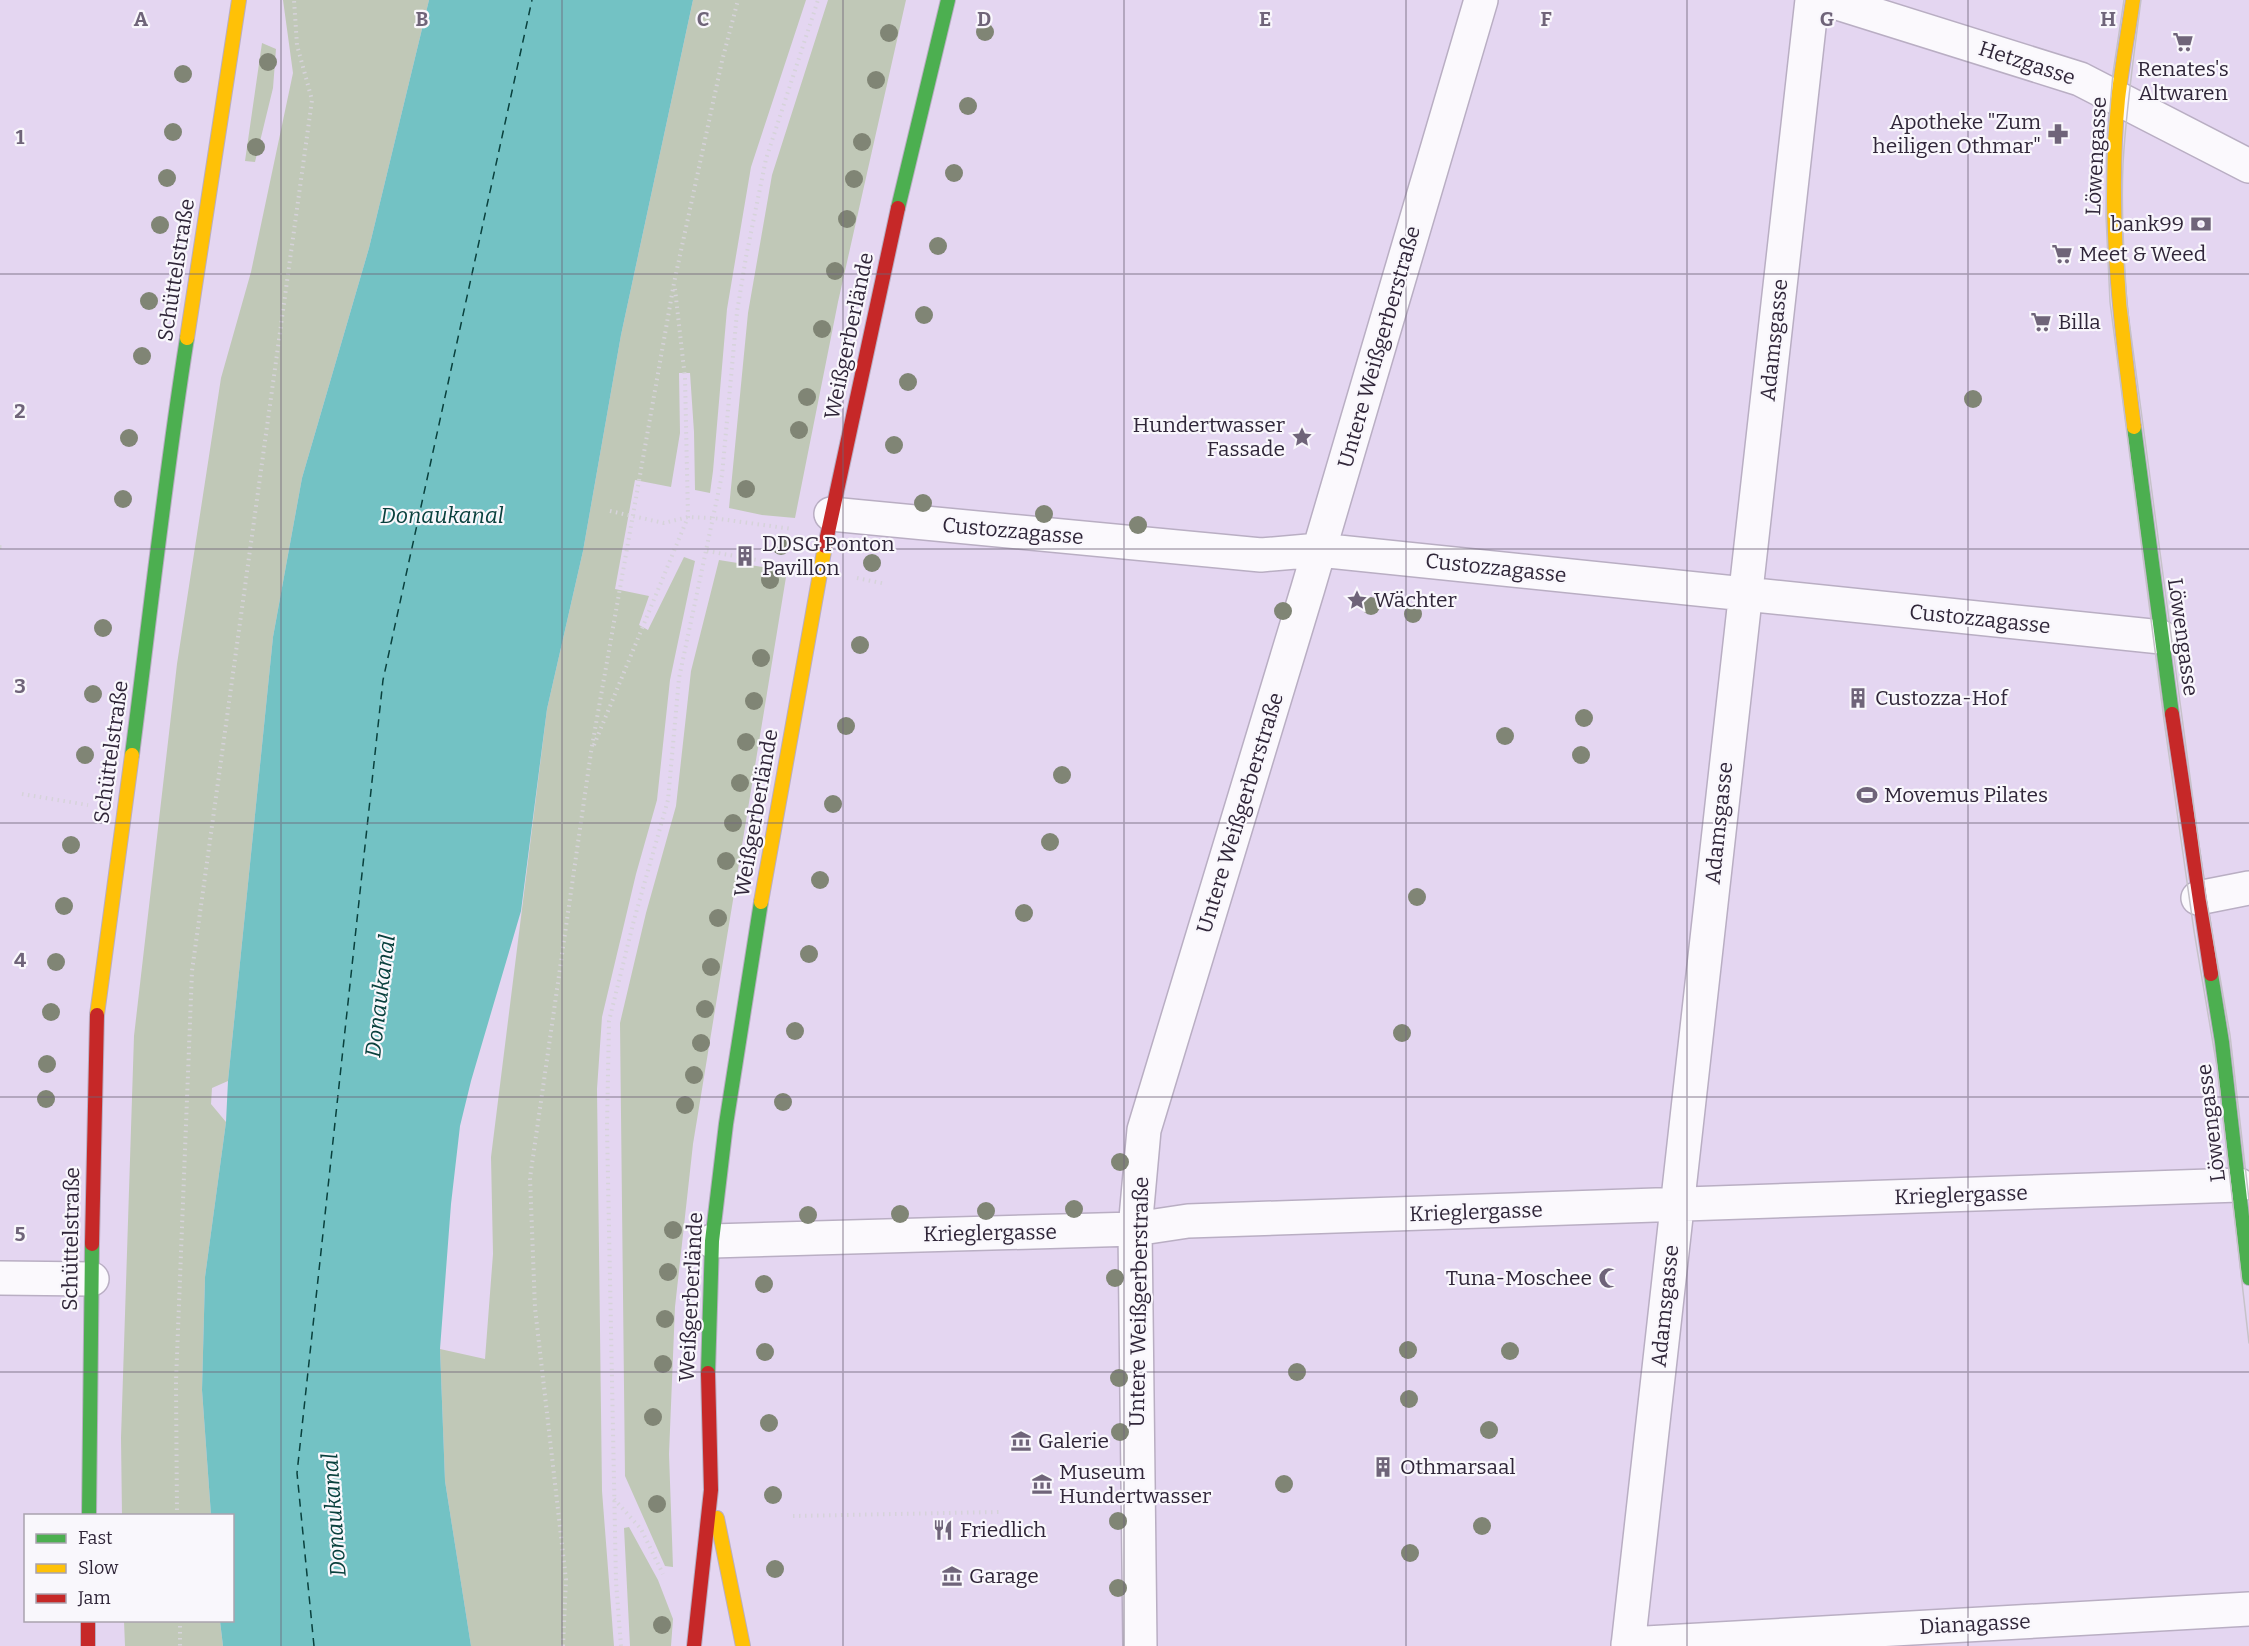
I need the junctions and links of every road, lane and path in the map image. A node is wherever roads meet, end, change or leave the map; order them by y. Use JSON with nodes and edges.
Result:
{"nodes":[{"id":1,"x":239,"y":0,"type":"edge"},
{"id":2,"x":294,"y":0,"type":"edge"},
{"id":3,"x":738,"y":0,"type":"edge"},
{"id":4,"x":818,"y":0,"type":"edge"},
{"id":5,"x":948,"y":0,"type":"edge"},
{"id":6,"x":1481,"y":0,"type":"edge"},
{"id":7,"x":1812,"y":0,"type":"edge"},
{"id":8,"x":1828,"y":0,"type":"edge"},
{"id":9,"x":2133,"y":0,"type":"edge"},
{"id":10,"x":2118,"y":100,"type":"junction"},
{"id":11,"x":2249,"y":166,"type":"edge"},
{"id":12,"x":674,"y":283,"type":"junction"},
{"id":13,"x":610,"y":511,"type":"dead end"},
{"id":14,"x":634,"y":517,"type":"junction"},
{"id":15,"x":688,"y":517,"type":"junction"},
{"id":16,"x":713,"y":518,"type":"junction"},
{"id":17,"x":829,"y":524,"type":"junction"},
{"id":18,"x":1319,"y":550,"type":"junction"},
{"id":19,"x":707,"y":551,"type":"junction"},
{"id":20,"x":789,"y":566,"type":"dead end"},
{"id":21,"x":1745,"y":594,"type":"junction"},
{"id":22,"x":2161,"y":637,"type":"junction"},
{"id":23,"x":591,"y":752,"type":"junction"},
{"id":24,"x":22,"y":794,"type":"dead end"},
{"id":25,"x":124,"y":811,"type":"junction"},
{"id":26,"x":2249,"y":888,"type":"edge"},
{"id":27,"x":2198,"y":898,"type":"junction"},
{"id":28,"x":2239,"y":1185,"type":"junction"},
{"id":29,"x":1676,"y":1205,"type":"junction"},
{"id":30,"x":1135,"y":1229,"type":"junction"},
{"id":31,"x":712,"y":1241,"type":"junction"},
{"id":32,"x":0,"y":1278,"type":"edge"},
{"id":33,"x":2249,"y":1278,"type":"edge"},
{"id":34,"x":92,"y":1279,"type":"junction"},
{"id":35,"x":711,"y":1490,"type":"junction"},
{"id":36,"x":614,"y":1499,"type":"junction"},
{"id":37,"x":999,"y":1512,"type":"dead end"},
{"id":38,"x":90,"y":1514,"type":"edge"},
{"id":39,"x":177,"y":1514,"type":"edge"},
{"id":40,"x":793,"y":1516,"type":"dead end"},
{"id":41,"x":667,"y":1582,"type":"dead end"},
{"id":42,"x":2249,"y":1609,"type":"edge"},
{"id":43,"x":88,"y":1622,"type":"edge"},
{"id":44,"x":180,"y":1622,"type":"edge"},
{"id":45,"x":1628,"y":1645,"type":"edge"},
{"id":46,"x":88,"y":1646,"type":"edge"},
{"id":47,"x":180,"y":1646,"type":"edge"},
{"id":48,"x":564,"y":1646,"type":"edge"},
{"id":49,"x":621,"y":1646,"type":"edge"},
{"id":50,"x":694,"y":1646,"type":"edge"},
{"id":51,"x":743,"y":1646,"type":"edge"},
{"id":52,"x":1140,"y":1646,"type":"edge"}],
"edges":[{"from":1,"to":25,"type":"main road","name":"Schüttelstraße"},
{"from":2,"to":39,"type":"path"},
{"from":3,"to":12,"type":"path"},
{"from":4,"to":16,"type":"path"},
{"from":5,"to":17,"type":"main road","name":"Weißgerberlände"},
{"from":6,"to":18,"type":"street","name":"Untere Weißgerberstraße"},
{"from":7,"to":21,"type":"street","name":"Adamsgasse"},
{"from":8,"to":10,"type":"street","name":"Hetzgasse"},
{"from":9,"to":10,"type":"main road","name":"Löwengasse"},
{"from":10,"to":11,"type":"street","name":"Hetzgasse"},
{"from":10,"to":22,"type":"main road","name":"Löwengasse"},
{"from":12,"to":14,"type":"path"},
{"from":12,"to":15,"type":"path"},
{"from":13,"to":14,"type":"path"},
{"from":14,"to":15,"type":"path"},
{"from":14,"to":23,"type":"path"},
{"from":15,"to":16,"type":"path"},
{"from":15,"to":23,"type":"path"},
{"from":16,"to":17,"type":"path"},
{"from":16,"to":19,"type":"path"},
{"from":17,"to":18,"type":"street","name":"Custozzagasse"},
{"from":17,"to":31,"type":"main road","name":"Weißgerberlände"},
{"from":18,"to":21,"type":"street","name":"Custozzagasse"},
{"from":18,"to":30,"type":"street","name":"Untere Weißgerberstraße"},
{"from":19,"to":20,"type":"path"},
{"from":19,"to":36,"type":"path"},
{"from":21,"to":22,"type":"street","name":"Custozzagasse"},
{"from":21,"to":29,"type":"street","name":"Adamsgasse"},
{"from":22,"to":27,"type":"main road","name":"Löwengasse"},
{"from":23,"to":48,"type":"path"},
{"from":24,"to":25,"type":"path"},
{"from":25,"to":34,"type":"main road","name":"Schüttelstraße"},
{"from":26,"to":27,"type":"street"},
{"from":27,"to":28,"type":"main road","name":"Löwengasse"},
{"from":28,"to":29,"type":"street","name":"Krieglergasse"},
{"from":28,"to":33,"type":"main road","name":"Löwengasse"},
{"from":29,"to":30,"type":"street","name":"Krieglergasse"},
{"from":29,"to":45,"type":"street","name":"Adamsgasse"},
{"from":30,"to":31,"type":"street","name":"Krieglergasse"},
{"from":30,"to":52,"type":"street","name":"Untere Weißgerberstraße"},
{"from":31,"to":35,"type":"main road","name":"Weißgerberlände"},
{"from":32,"to":34,"type":"street"},
{"from":34,"to":38,"type":"main road","name":"Schüttelstraße"},
{"from":35,"to":50,"type":"main road","name":"Weißgerberlände"},
{"from":35,"to":51,"type":"main road"},
{"from":36,"to":41,"type":"path"},
{"from":36,"to":49,"type":"path"},
{"from":37,"to":40,"type":"path"},
{"from":42,"to":45,"type":"street","name":"Dianagasse"},
{"from":43,"to":46,"type":"main road"},
{"from":44,"to":47,"type":"path"}]}
